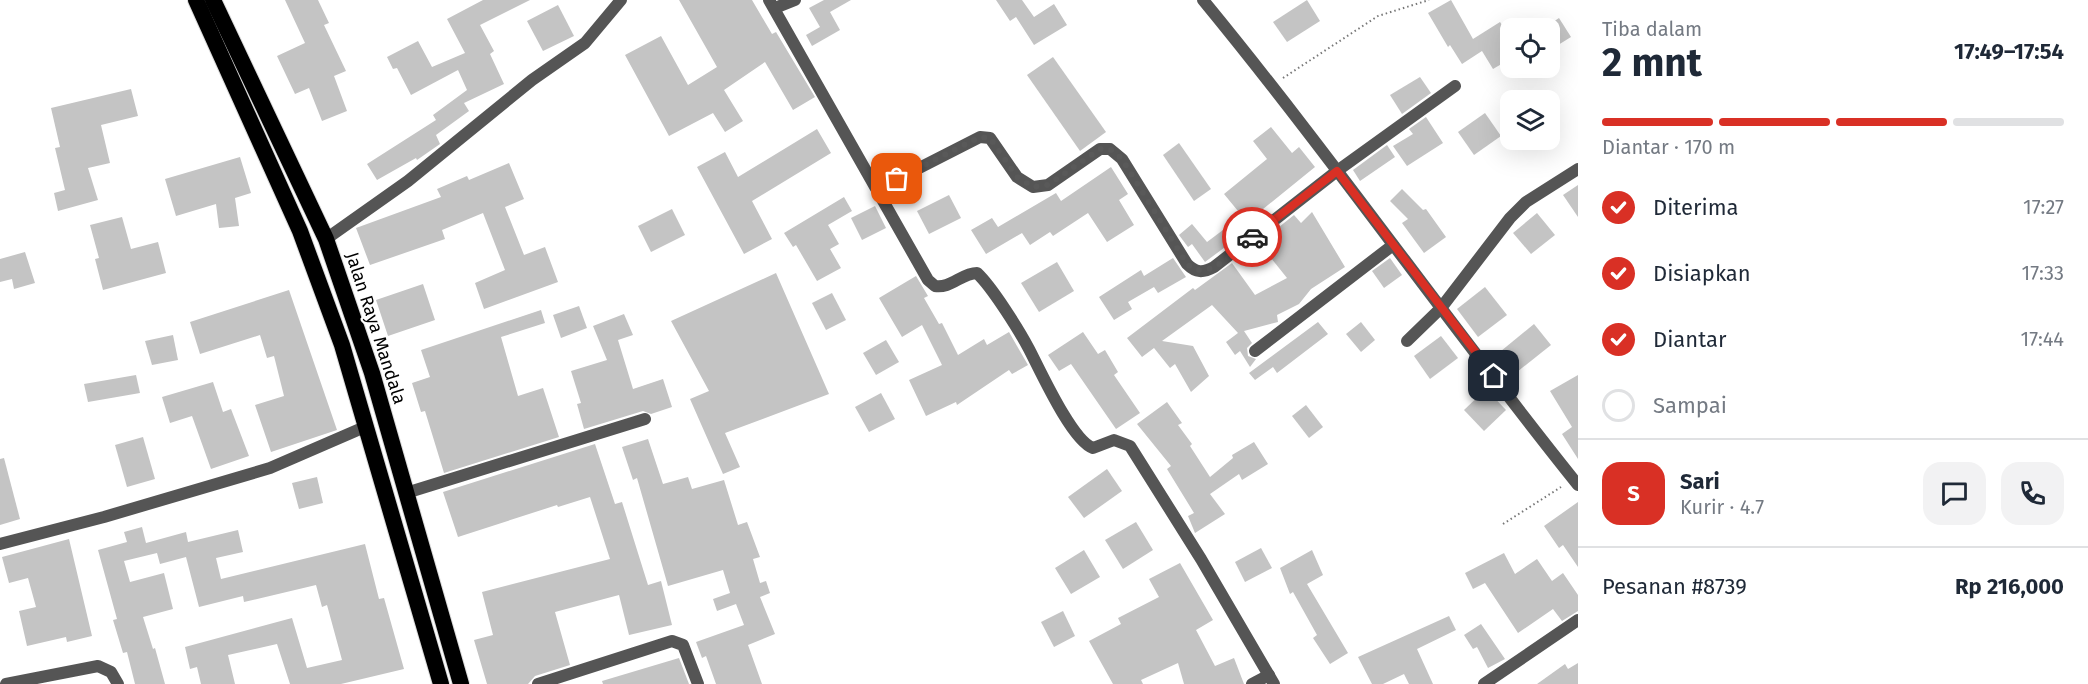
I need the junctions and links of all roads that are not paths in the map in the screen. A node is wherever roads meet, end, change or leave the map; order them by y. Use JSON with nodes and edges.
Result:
{"nodes":[{"id":1,"x":196,"y":0,"type":"edge"},
{"id":2,"x":213,"y":0,"type":"edge"},
{"id":3,"x":621,"y":0,"type":"edge"},
{"id":4,"x":795,"y":0,"type":"edge"},
{"id":5,"x":1203,"y":0,"type":"edge"},
{"id":6,"x":772,"y":4,"type":"edge"},
{"id":7,"x":237,"y":68,"type":"junction"},
{"id":8,"x":1455,"y":86,"type":"dead end"},
{"id":9,"x":1578,"y":169,"type":"edge"},
{"id":10,"x":1337,"y":171,"type":"junction"},
{"id":11,"x":878,"y":189,"type":"junction"},
{"id":12,"x":326,"y":239,"type":"junction"},
{"id":13,"x":1393,"y":245,"type":"junction"},
{"id":14,"x":1441,"y":308,"type":"junction"},
{"id":15,"x":1407,"y":341,"type":"dead end"},
{"id":16,"x":1256,"y":351,"type":"dead end"},
{"id":17,"x":645,"y":419,"type":"dead end"},
{"id":18,"x":366,"y":426,"type":"junction"},
{"id":19,"x":1577,"y":480,"type":"edge"},
{"id":20,"x":406,"y":493,"type":"junction"},
{"id":21,"x":0,"y":544,"type":"edge"},
{"id":22,"x":1578,"y":620,"type":"edge"},
{"id":23,"x":1272,"y":680,"type":"edge"},
{"id":24,"x":6,"y":684,"type":"edge"},
{"id":25,"x":118,"y":684,"type":"edge"},
{"id":26,"x":441,"y":684,"type":"edge"},
{"id":27,"x":461,"y":684,"type":"edge"},
{"id":28,"x":538,"y":684,"type":"edge"},
{"id":29,"x":698,"y":684,"type":"edge"},
{"id":30,"x":1252,"y":684,"type":"edge"},
{"id":31,"x":1484,"y":684,"type":"edge"}],
"edges":[{"from":1,"to":7,"type":"highway","name":"Jalan Raya Mandala"},
{"from":2,"to":7,"type":"highway","name":"Jalan Raya Mandala"},
{"from":3,"to":12,"type":"street"},
{"from":4,"to":6,"type":"street"},
{"from":5,"to":10,"type":"street"},
{"from":6,"to":11,"type":"street"},
{"from":7,"to":12,"type":"highway","name":"Jalan Raya Mandala"},
{"from":7,"to":18,"type":"highway","name":"Jalan Raya Mandala"},
{"from":8,"to":10,"type":"street"},
{"from":9,"to":14,"type":"street"},
{"from":10,"to":11,"type":"street"},
{"from":10,"to":13,"type":"street"},
{"from":11,"to":23,"type":"street"},
{"from":12,"to":20,"type":"highway","name":"Jalan Raya Mandala"},
{"from":13,"to":14,"type":"street"},
{"from":13,"to":16,"type":"street"},
{"from":14,"to":15,"type":"street"},
{"from":14,"to":19,"type":"street"},
{"from":17,"to":20,"type":"street"},
{"from":18,"to":21,"type":"street"},
{"from":18,"to":26,"type":"highway","name":"Jalan Raya Mandala"},
{"from":20,"to":27,"type":"highway","name":"Jalan Raya Mandala"},
{"from":22,"to":31,"type":"street"},
{"from":23,"to":30,"type":"street"},
{"from":24,"to":25,"type":"street"},
{"from":28,"to":29,"type":"street"}]}
